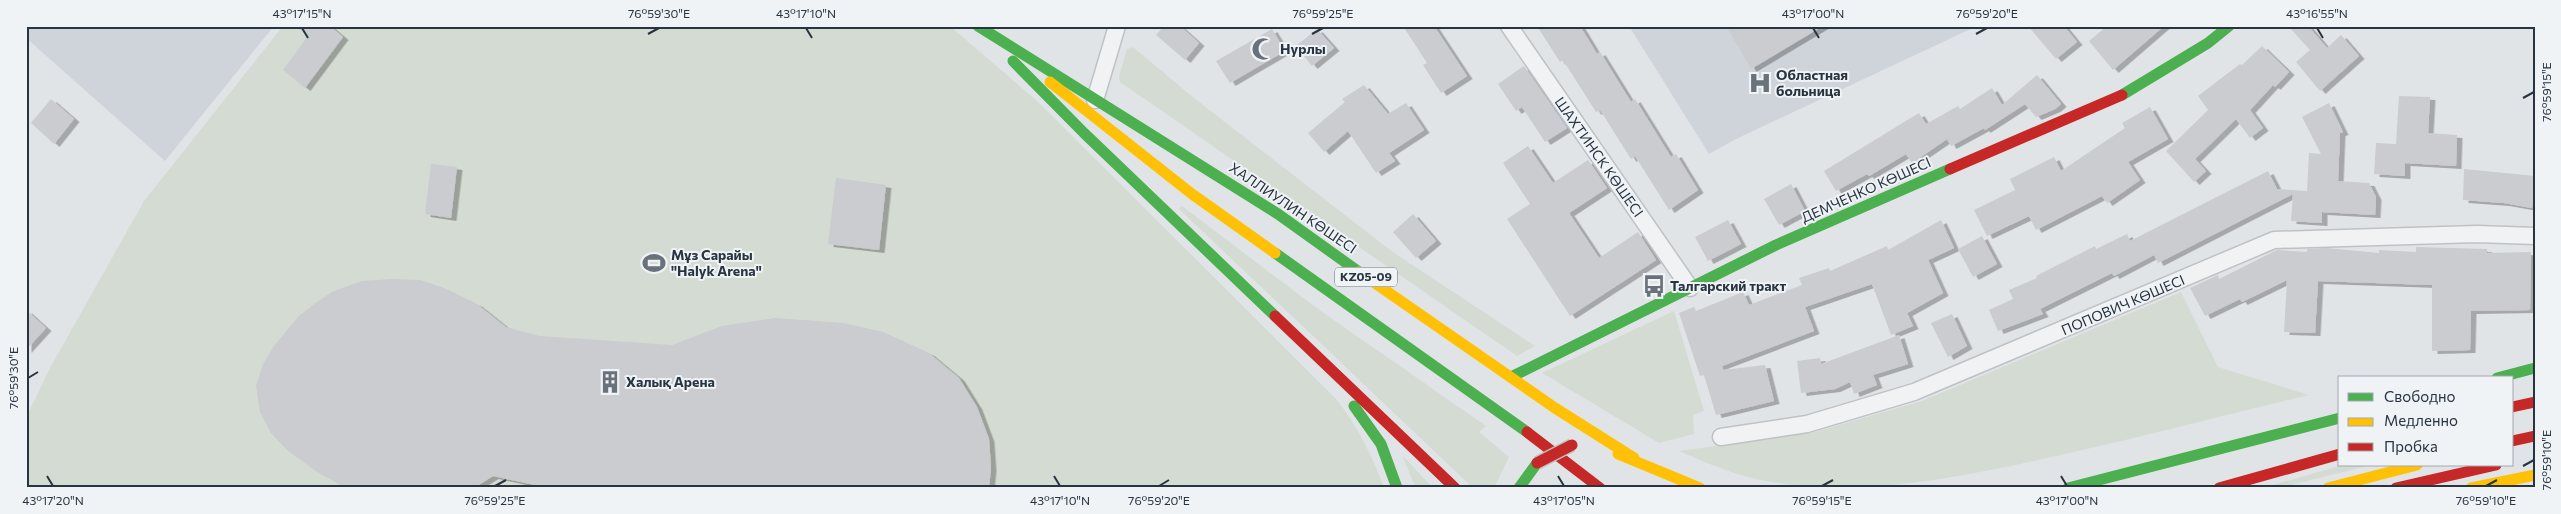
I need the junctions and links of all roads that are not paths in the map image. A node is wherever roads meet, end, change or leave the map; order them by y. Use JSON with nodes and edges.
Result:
{"nodes":[{"id":1,"x":978,"y":26,"type":"edge"},
{"id":2,"x":1116,"y":26,"type":"edge"},
{"id":3,"x":1509,"y":26,"type":"edge"},
{"id":4,"x":2229,"y":26,"type":"edge"},
{"id":5,"x":1095,"y":100,"type":"junction"},
{"id":6,"x":2535,"y":236,"type":"edge"},
{"id":7,"x":1690,"y":288,"type":"junction"},
{"id":8,"x":1285,"y":325,"type":"junction"},
{"id":9,"x":2535,"y":368,"type":"edge"},
{"id":10,"x":2505,"y":376,"type":"edge"},
{"id":11,"x":1511,"y":377,"type":"junction"},
{"id":12,"x":2535,"y":402,"type":"edge"},
{"id":13,"x":2514,"y":406,"type":"edge"},
{"id":14,"x":2338,"y":419,"type":"edge"},
{"id":15,"x":2535,"y":436,"type":"edge"},
{"id":16,"x":1721,"y":438,"type":"dead end"},
{"id":17,"x":2514,"y":441,"type":"edge"},
{"id":18,"x":2338,"y":455,"type":"edge"},
{"id":19,"x":1634,"y":458,"type":"junction"},
{"id":20,"x":2413,"y":466,"type":"edge"},
{"id":21,"x":2492,"y":466,"type":"edge"},
{"id":22,"x":2535,"y":475,"type":"edge"},
{"id":23,"x":1397,"y":488,"type":"edge"},
{"id":24,"x":1454,"y":488,"type":"edge"},
{"id":25,"x":1519,"y":488,"type":"edge"},
{"id":26,"x":1600,"y":488,"type":"edge"},
{"id":27,"x":1700,"y":488,"type":"edge"},
{"id":28,"x":2068,"y":488,"type":"edge"},
{"id":29,"x":2219,"y":488,"type":"edge"},
{"id":30,"x":2328,"y":488,"type":"edge"},
{"id":31,"x":2396,"y":488,"type":"edge"},
{"id":32,"x":2471,"y":488,"type":"edge"}],
"edges":[{"from":1,"to":5,"type":"main road","name":"ХАЛЛИУЛИН КӨШЕСІ","number":"KZ05-09"},
{"from":1,"to":8,"type":"main road"},
{"from":1,"to":26,"type":"main road"},
{"from":2,"to":5,"type":"street"},
{"from":3,"to":7,"type":"street","name":"ШАХТИНСК КӨШЕСІ"},
{"from":4,"to":7,"type":"main road","name":"ДЕМЧЕНКО КӨШЕСІ"},
{"from":5,"to":11,"type":"main road","name":"ХАЛЛИУЛИН КӨШЕСІ","number":"KZ05-09"},
{"from":6,"to":16,"type":"street","name":"ПОПОВИЧ КӨШЕСІ"},
{"from":7,"to":11,"type":"main road","name":"ДЕМЧЕНКО КӨШЕСІ"},
{"from":8,"to":23,"type":"main road"},
{"from":8,"to":24,"type":"main road"},
{"from":9,"to":10,"type":"main road"},
{"from":11,"to":19,"type":"main road","name":"ХАЛЛИУЛИН КӨШЕСІ","number":"KZ05-09"},
{"from":12,"to":13,"type":"main road"},
{"from":14,"to":28,"type":"main road"},
{"from":15,"to":17,"type":"main road"},
{"from":18,"to":29,"type":"main road"},
{"from":19,"to":25,"type":"main road","bridge":true},
{"from":19,"to":27,"type":"main road"},
{"from":20,"to":30,"type":"main road"},
{"from":21,"to":31,"type":"main road"},
{"from":22,"to":32,"type":"main road"}]}
